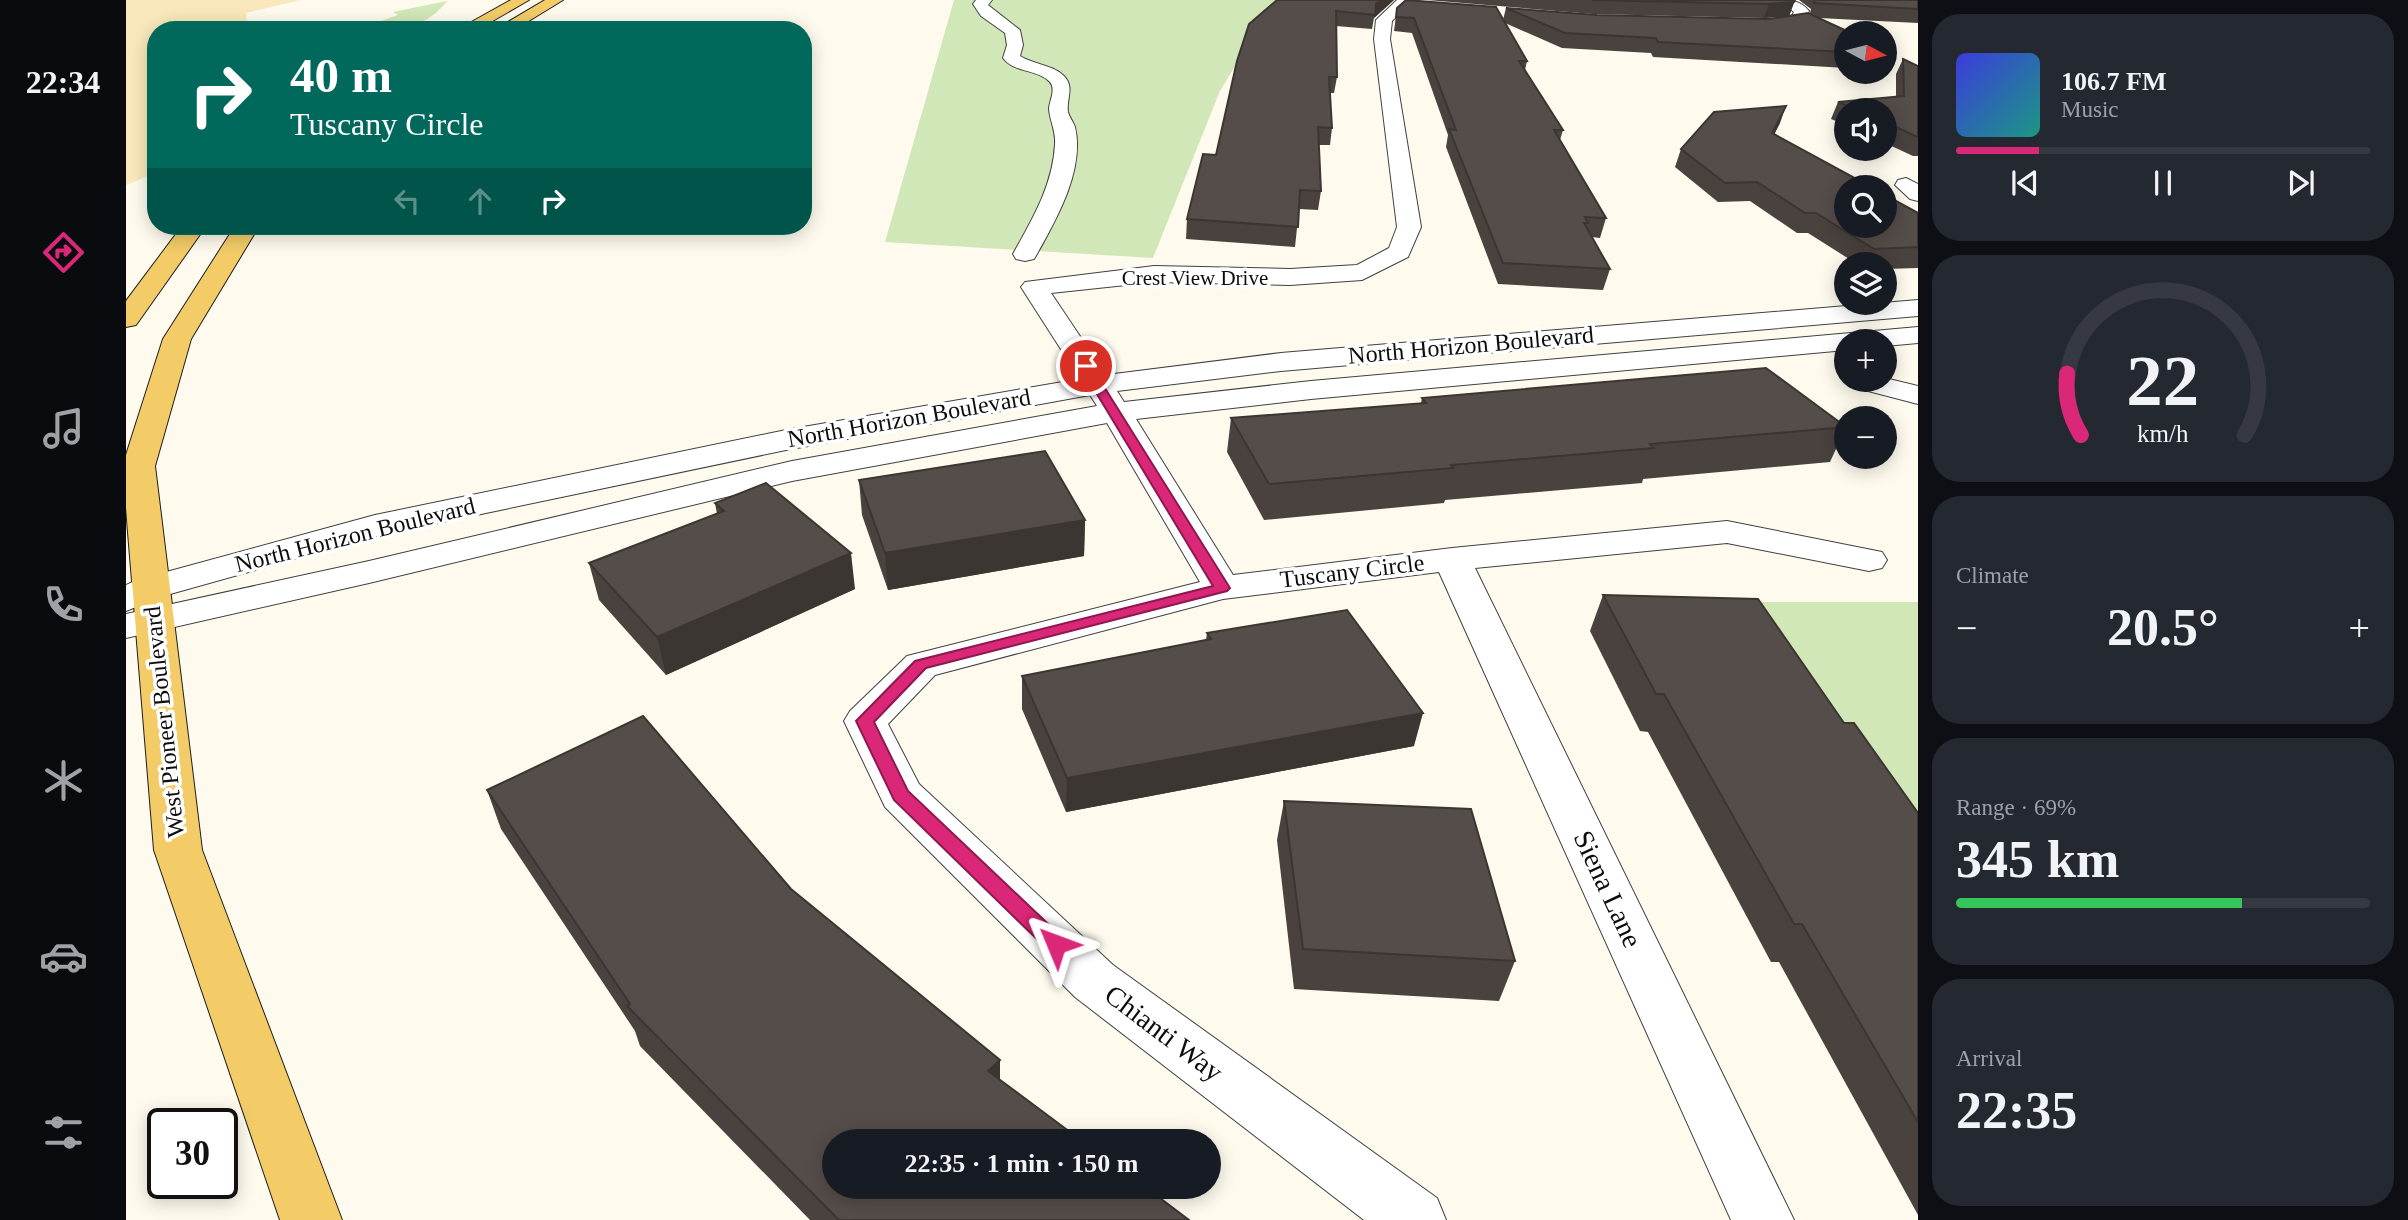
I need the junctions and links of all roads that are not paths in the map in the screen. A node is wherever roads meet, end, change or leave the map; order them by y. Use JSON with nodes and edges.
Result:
{"nodes":[{"id":1,"x":522,"y":0,"type":"edge"},
{"id":2,"x":556,"y":0,"type":"edge"},
{"id":3,"x":985,"y":0,"type":"edge"},
{"id":4,"x":1785,"y":0,"type":"edge"},
{"id":5,"x":1408,"y":5,"type":"edge"},
{"id":6,"x":482,"y":21,"type":"edge"},
{"id":7,"x":518,"y":21,"type":"edge"},
{"id":8,"x":1739,"y":26,"type":"edge"},
{"id":9,"x":187,"y":235,"type":"edge"},
{"id":10,"x":241,"y":235,"type":"edge"},
{"id":11,"x":1026,"y":254,"type":"dead end"},
{"id":12,"x":1918,"y":308,"type":"edge"},
{"id":13,"x":126,"y":319,"type":"edge"},
{"id":14,"x":1918,"y":335,"type":"edge"},
{"id":15,"x":1897,"y":337,"type":"edge"},
{"id":16,"x":1834,"y":343,"type":"edge"},
{"id":17,"x":1897,"y":390,"type":"edge"},
{"id":18,"x":1918,"y":395,"type":"edge"},
{"id":19,"x":1107,"y":399,"type":"junction"},
{"id":20,"x":1452,"y":559,"type":"junction"},
{"id":21,"x":1869,"y":560,"type":"dead end"},
{"id":22,"x":1222,"y":588,"type":"junction"},
{"id":23,"x":139,"y":609,"type":"edge"},
{"id":24,"x":865,"y":721,"type":"joint"},
{"id":25,"x":311,"y":1220,"type":"edge"},
{"id":26,"x":1415,"y":1220,"type":"edge"},
{"id":27,"x":1763,"y":1220,"type":"edge"}],
"edges":[{"from":1,"to":6,"type":"main road"},
{"from":2,"to":7,"type":"main road"},
{"from":3,"to":11,"type":"street"},
{"from":4,"to":8,"type":"street"},
{"from":5,"to":19,"type":"street","name":"Crest View Drive"},
{"from":9,"to":13,"type":"main road"},
{"from":10,"to":23,"type":"main road","name":"West Pioneer Boulevard"},
{"from":12,"to":19,"type":"street","name":"North Horizon Boulevard"},
{"from":14,"to":15,"type":"street"},
{"from":16,"to":19,"type":"street","name":"North Horizon Boulevard"},
{"from":17,"to":18,"type":"street"},
{"from":19,"to":22,"type":"street","name":"Crest View Drive"},
{"from":19,"to":23,"type":"street","name":"North Horizon Boulevard"},
{"from":19,"to":23,"type":"street","name":"North Horizon Boulevard"},
{"from":20,"to":21,"type":"street","name":"Tuscany Circle"},
{"from":20,"to":22,"type":"street","name":"Tuscany Circle"},
{"from":20,"to":27,"type":"street","name":"Siena Lane"},
{"from":22,"to":24,"type":"street","name":"Tuscany Circle"},
{"from":23,"to":25,"type":"main road","name":"West Pioneer Boulevard"},
{"from":24,"to":26,"type":"street","name":"Chianti Way"}]}
